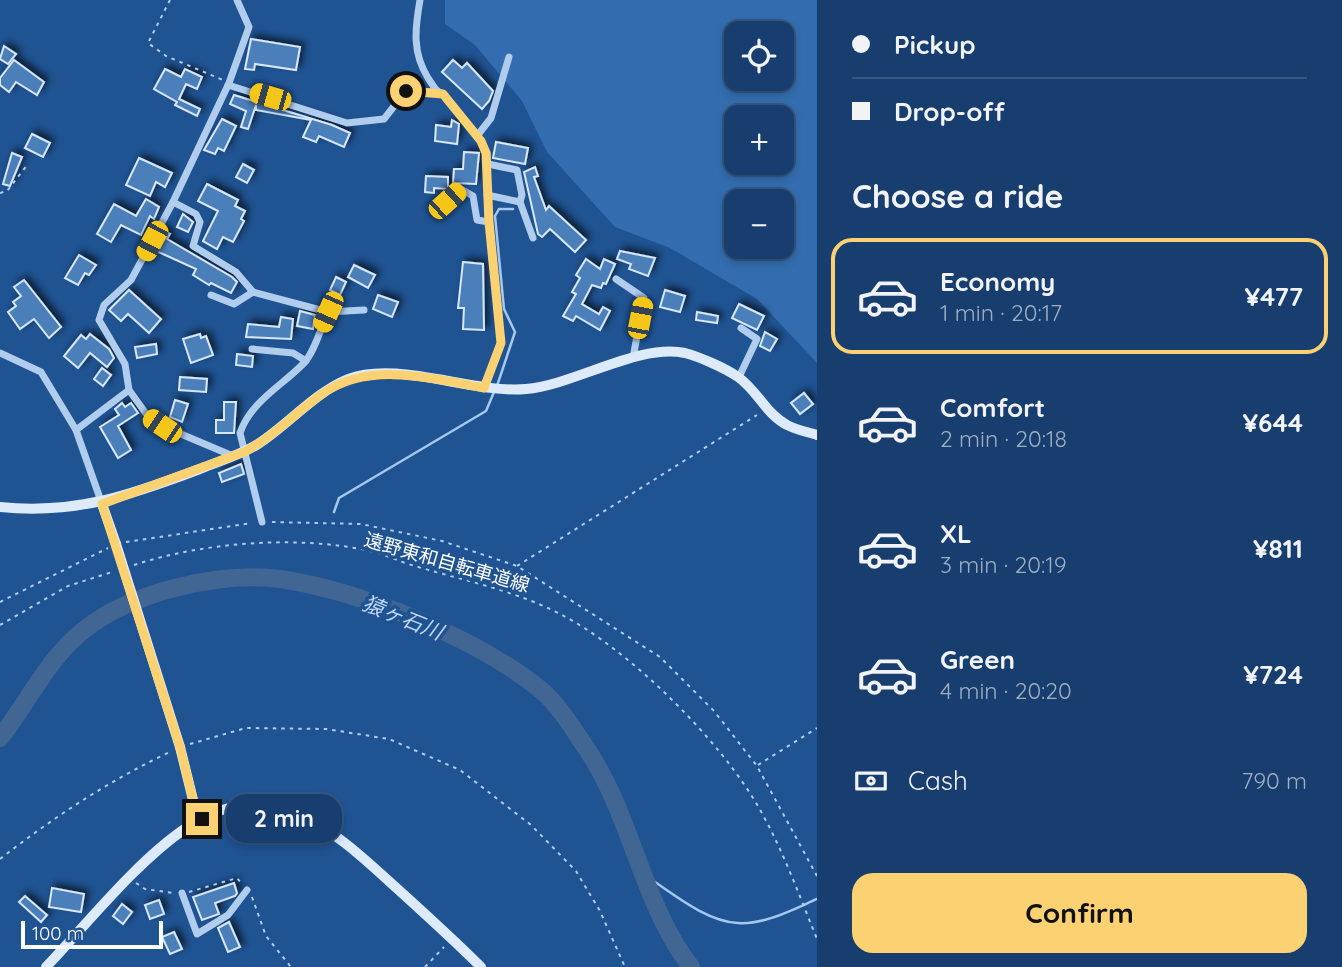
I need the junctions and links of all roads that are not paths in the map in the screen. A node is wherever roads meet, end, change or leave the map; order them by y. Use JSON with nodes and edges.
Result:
{"nodes":[{"id":1,"x":420,"y":0,"type":"edge"},
{"id":2,"x":239,"y":1,"type":"edge"},
{"id":3,"x":509,"y":57,"type":"dead end"},
{"id":4,"x":228,"y":84,"type":"junction"},
{"id":5,"x":437,"y":92,"type":"junction"},
{"id":6,"x":477,"y":136,"type":"junction"},
{"id":7,"x":488,"y":164,"type":"junction"},
{"id":8,"x":487,"y":195,"type":"junction"},
{"id":9,"x":447,"y":201,"type":"dead end"},
{"id":10,"x":173,"y":202,"type":"junction"},
{"id":11,"x":520,"y":202,"type":"junction"},
{"id":12,"x":489,"y":222,"type":"junction"},
{"id":13,"x":533,"y":238,"type":"dead end"},
{"id":14,"x":616,"y":279,"type":"dead end"},
{"id":15,"x":253,"y":292,"type":"junction"},
{"id":16,"x":211,"y":295,"type":"dead end"},
{"id":17,"x":365,"y":310,"type":"dead end"},
{"id":18,"x":328,"y":312,"type":"junction"},
{"id":19,"x":741,"y":328,"type":"dead end"},
{"id":20,"x":252,"y":349,"type":"dead end"},
{"id":21,"x":0,"y":353,"type":"edge"},
{"id":22,"x":633,"y":358,"type":"junction"},
{"id":23,"x":306,"y":361,"type":"junction"},
{"id":24,"x":739,"y":377,"type":"junction"},
{"id":25,"x":484,"y":388,"type":"junction"},
{"id":26,"x":129,"y":390,"type":"junction"},
{"id":27,"x":76,"y":430,"type":"junction"},
{"id":28,"x":817,"y":435,"type":"edge"},
{"id":29,"x":247,"y":450,"type":"junction"},
{"id":30,"x":233,"y":456,"type":"junction"},
{"id":31,"x":102,"y":504,"type":"junction"},
{"id":32,"x":0,"y":507,"type":"edge"},
{"id":33,"x":262,"y":522,"type":"road end"},
{"id":34,"x":202,"y":819,"type":"junction"},
{"id":35,"x":247,"y":890,"type":"road end"},
{"id":36,"x":182,"y":893,"type":"road end"},
{"id":37,"x":46,"y":967,"type":"edge"},
{"id":38,"x":481,"y":967,"type":"edge"}],
"edges":[{"from":1,"to":5,"type":"street"},
{"from":2,"to":4,"type":"street"},
{"from":3,"to":6,"type":"street"},
{"from":4,"to":5,"type":"street"},
{"from":4,"to":10,"type":"street"},
{"from":5,"to":6,"type":"street"},
{"from":6,"to":7,"type":"street"},
{"from":7,"to":8,"type":"street"},
{"from":7,"to":11,"type":"street"},
{"from":8,"to":11,"type":"street"},
{"from":8,"to":12,"type":"street"},
{"from":9,"to":12,"type":"street"},
{"from":10,"to":15,"type":"street"},
{"from":10,"to":26,"type":"street"},
{"from":11,"to":13,"type":"street"},
{"from":12,"to":25,"type":"street"},
{"from":14,"to":22,"type":"street"},
{"from":15,"to":16,"type":"street"},
{"from":15,"to":18,"type":"street"},
{"from":17,"to":18,"type":"street"},
{"from":18,"to":23,"type":"street"},
{"from":19,"to":24,"type":"street"},
{"from":20,"to":23,"type":"street"},
{"from":21,"to":27,"type":"street"},
{"from":22,"to":24,"type":"street"},
{"from":22,"to":25,"type":"street"},
{"from":23,"to":29,"type":"street"},
{"from":24,"to":28,"type":"street"},
{"from":25,"to":29,"type":"street"},
{"from":26,"to":27,"type":"street"},
{"from":26,"to":30,"type":"street"},
{"from":27,"to":31,"type":"street"},
{"from":29,"to":30,"type":"street"},
{"from":29,"to":33,"type":"street"},
{"from":30,"to":31,"type":"street"},
{"from":31,"to":32,"type":"street"},
{"from":31,"to":34,"type":"street","bridge":true},
{"from":34,"to":37,"type":"street"},
{"from":34,"to":38,"type":"street"},
{"from":35,"to":36,"type":"street"}]}
